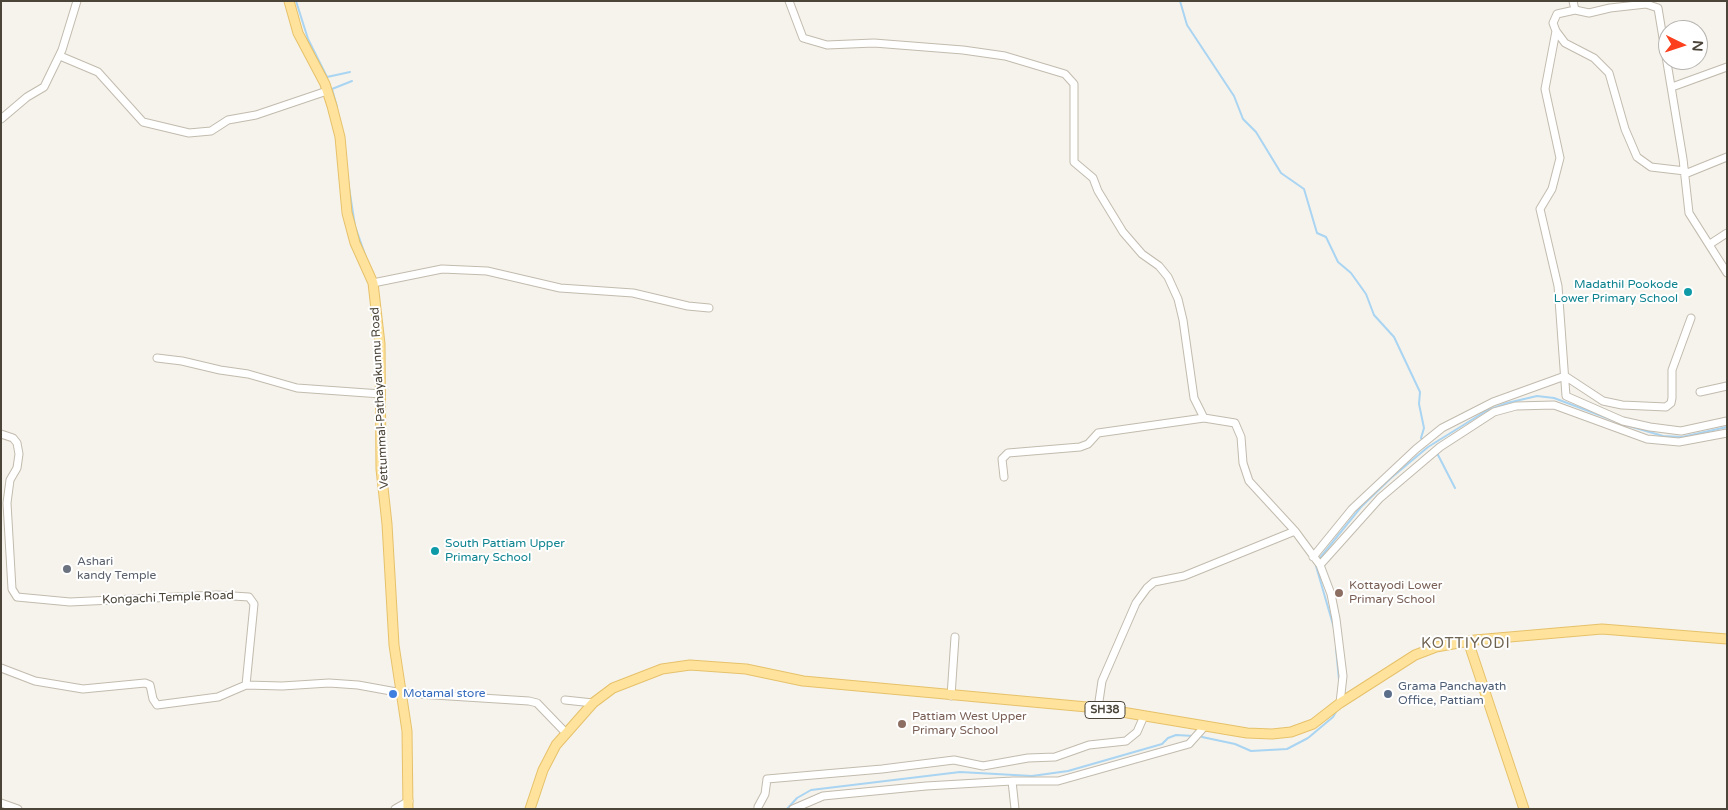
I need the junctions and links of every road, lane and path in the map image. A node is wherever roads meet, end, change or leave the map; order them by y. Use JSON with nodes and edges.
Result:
{"nodes":[{"id":1,"x":77,"y":1,"type":"edge"},
{"id":2,"x":290,"y":1,"type":"edge"},
{"id":3,"x":789,"y":1,"type":"edge"},
{"id":4,"x":1573,"y":1,"type":"edge"},
{"id":5,"x":1575,"y":10,"type":"junction"},
{"id":6,"x":1556,"y":31,"type":"junction"},
{"id":7,"x":60,"y":56,"type":"junction"},
{"id":8,"x":1727,"y":67,"type":"edge"},
{"id":9,"x":1672,"y":87,"type":"junction"},
{"id":10,"x":327,"y":92,"type":"junction"},
{"id":11,"x":1,"y":119,"type":"edge"},
{"id":12,"x":1727,"y":157,"type":"edge"},
{"id":13,"x":1685,"y":173,"type":"junction"},
{"id":14,"x":1727,"y":234,"type":"edge"},
{"id":15,"x":1710,"y":244,"type":"junction"},
{"id":16,"x":1727,"y":273,"type":"edge"},
{"id":17,"x":373,"y":284,"type":"junction"},
{"id":18,"x":709,"y":308,"type":"dead end"},
{"id":19,"x":1691,"y":318,"type":"dead end"},
{"id":20,"x":157,"y":358,"type":"dead end"},
{"id":21,"x":1565,"y":376,"type":"junction"},
{"id":22,"x":1727,"y":386,"type":"edge"},
{"id":23,"x":1700,"y":392,"type":"dead end"},
{"id":24,"x":381,"y":394,"type":"junction"},
{"id":25,"x":1204,"y":418,"type":"junction"},
{"id":26,"x":1727,"y":421,"type":"edge"},
{"id":27,"x":1727,"y":433,"type":"edge"},
{"id":28,"x":1,"y":434,"type":"edge"},
{"id":29,"x":1004,"y":477,"type":"dead end"},
{"id":30,"x":1295,"y":531,"type":"junction"},
{"id":31,"x":1313,"y":557,"type":"junction"},
{"id":32,"x":1320,"y":564,"type":"junction"},
{"id":33,"x":955,"y":637,"type":"dead end"},
{"id":34,"x":1727,"y":639,"type":"edge"},
{"id":35,"x":1468,"y":641,"type":"junction"},
{"id":36,"x":1,"y":668,"type":"edge"},
{"id":37,"x":246,"y":685,"type":"junction"},
{"id":38,"x":402,"y":693,"type":"junction"},
{"id":39,"x":952,"y":696,"type":"junction"},
{"id":40,"x":564,"y":700,"type":"dead end"},
{"id":41,"x":593,"y":703,"type":"junction"},
{"id":42,"x":1340,"y":703,"type":"junction"},
{"id":43,"x":1098,"y":708,"type":"junction"},
{"id":44,"x":1144,"y":716,"type":"junction"},
{"id":45,"x":1205,"y":726,"type":"junction"},
{"id":46,"x":566,"y":733,"type":"junction"},
{"id":47,"x":1012,"y":781,"type":"junction"},
{"id":48,"x":1,"y":803,"type":"edge"},
{"id":49,"x":409,"y":805,"type":"edge"},
{"id":50,"x":758,"y":807,"type":"dead end"},
{"id":51,"x":18,"y":809,"type":"edge"},
{"id":52,"x":395,"y":809,"type":"edge"},
{"id":53,"x":530,"y":809,"type":"edge"},
{"id":54,"x":793,"y":809,"type":"edge"},
{"id":55,"x":1015,"y":809,"type":"edge"},
{"id":56,"x":1524,"y":809,"type":"edge"}],
"edges":[{"from":1,"to":7,"type":"street"},
{"from":2,"to":10,"type":"main road","name":"Vettummal-Pathayakunnu Road"},
{"from":3,"to":25,"type":"street"},
{"from":4,"to":5,"type":"street"},
{"from":5,"to":6,"type":"street"},
{"from":5,"to":9,"type":"street"},
{"from":6,"to":13,"type":"street"},
{"from":6,"to":21,"type":"street"},
{"from":7,"to":10,"type":"street"},
{"from":7,"to":11,"type":"street"},
{"from":8,"to":9,"type":"street"},
{"from":9,"to":13,"type":"street"},
{"from":10,"to":17,"type":"main road","name":"Vettummal-Pathayakunnu Road"},
{"from":12,"to":13,"type":"street"},
{"from":13,"to":15,"type":"street"},
{"from":14,"to":15,"type":"street"},
{"from":15,"to":16,"type":"street"},
{"from":17,"to":18,"type":"street"},
{"from":17,"to":24,"type":"main road","name":"Vettummal-Pathayakunnu Road"},
{"from":19,"to":21,"type":"street"},
{"from":20,"to":24,"type":"street"},
{"from":21,"to":26,"type":"street"},
{"from":21,"to":31,"type":"street"},
{"from":22,"to":23,"type":"street"},
{"from":24,"to":38,"type":"main road","name":"Vettummal-Pathayakunnu Road"},
{"from":25,"to":29,"type":"street"},
{"from":25,"to":30,"type":"street"},
{"from":27,"to":32,"type":"street"},
{"from":28,"to":37,"type":"street","name":"Kongachi Temple Road"},
{"from":30,"to":31,"type":"street"},
{"from":30,"to":43,"type":"street"},
{"from":31,"to":32,"type":"street"},
{"from":32,"to":42,"type":"street"},
{"from":33,"to":39,"type":"street"},
{"from":34,"to":35,"type":"main road","number":"SH38"},
{"from":35,"to":42,"type":"main road","number":"SH38"},
{"from":35,"to":56,"type":"main road"},
{"from":36,"to":37,"type":"street"},
{"from":37,"to":38,"type":"street"},
{"from":38,"to":46,"type":"street"},
{"from":38,"to":49,"type":"main road","name":"Vettummal-Pathayakunnu Road"},
{"from":39,"to":41,"type":"main road","number":"SH38"},
{"from":39,"to":43,"type":"main road","number":"SH38"},
{"from":40,"to":41,"type":"street"},
{"from":41,"to":46,"type":"main road","number":"SH38"},
{"from":42,"to":45,"type":"main road","number":"SH38"},
{"from":43,"to":44,"type":"main road","number":"SH38"},
{"from":44,"to":45,"type":"main road","number":"SH38"},
{"from":44,"to":50,"type":"street"},
{"from":45,"to":47,"type":"street"},
{"from":46,"to":53,"type":"main road","number":"SH38"},
{"from":47,"to":54,"type":"street"},
{"from":47,"to":55,"type":"street"},
{"from":48,"to":51,"type":"street"},
{"from":49,"to":52,"type":"street"}]}
